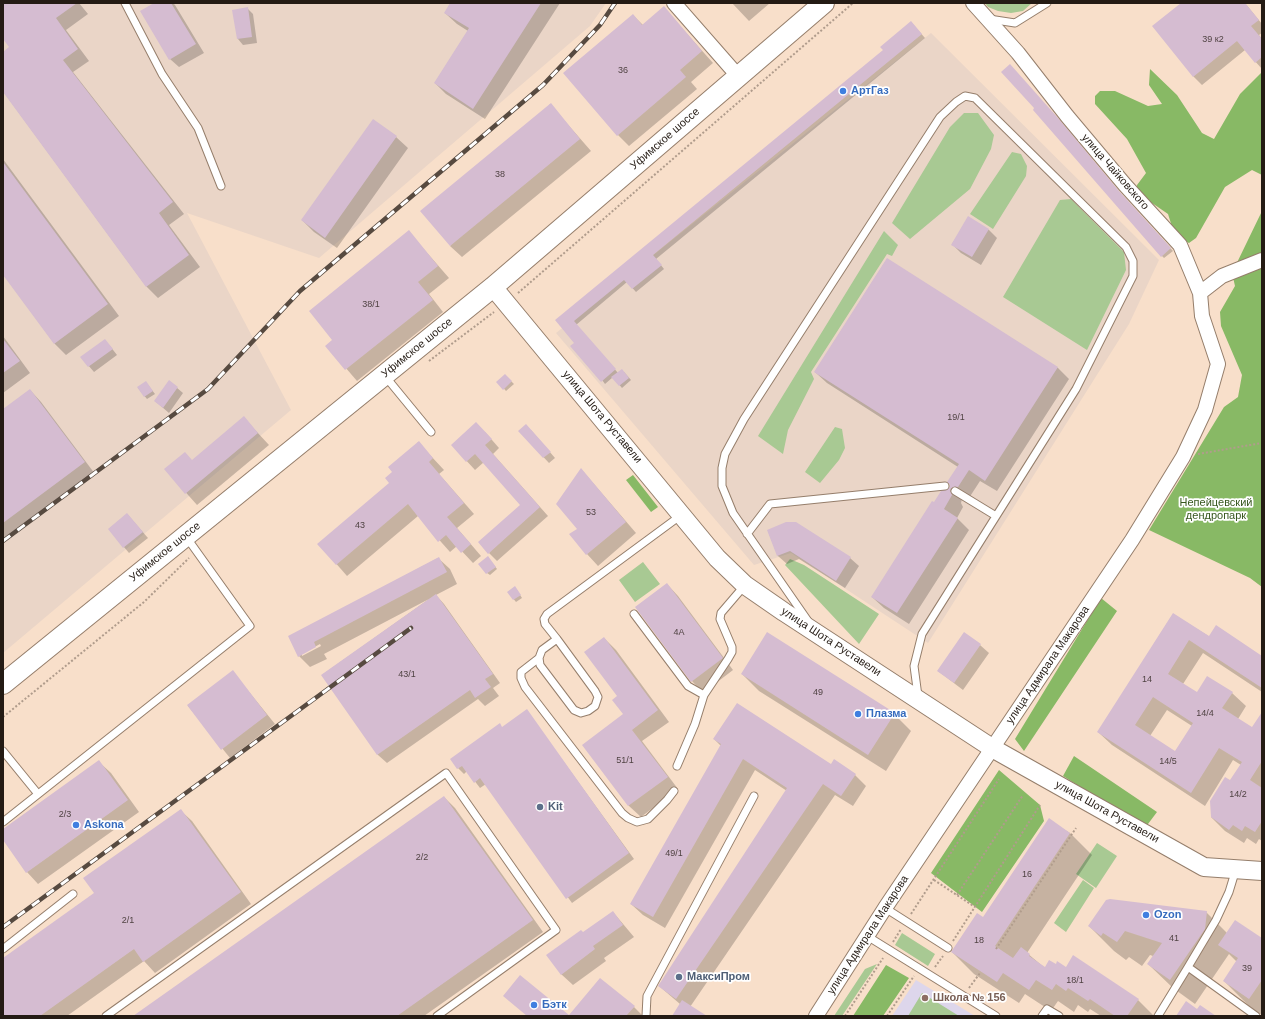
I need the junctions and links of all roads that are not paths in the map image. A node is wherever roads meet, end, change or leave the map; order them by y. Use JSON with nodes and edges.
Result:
{"nodes":[{"id":1,"x":125,"y":3,"type":"edge"},
{"id":2,"x":674,"y":3,"type":"edge"},
{"id":3,"x":824,"y":3,"type":"edge"},
{"id":4,"x":973,"y":3,"type":"edge"},
{"id":5,"x":1047,"y":3,"type":"edge"},
{"id":6,"x":986,"y":18,"type":"junction"},
{"id":7,"x":738,"y":76,"type":"junction"},
{"id":8,"x":221,"y":186,"type":"dead end"},
{"id":9,"x":1262,"y":260,"type":"edge"},
{"id":10,"x":493,"y":287,"type":"junction"},
{"id":11,"x":1200,"y":293,"type":"junction"},
{"id":12,"x":384,"y":374,"type":"junction"},
{"id":13,"x":431,"y":432,"type":"dead end"},
{"id":14,"x":945,"y":486,"type":"dead end"},
{"id":15,"x":955,"y":491,"type":"dead end"},
{"id":16,"x":682,"y":514,"type":"junction"},
{"id":17,"x":996,"y":516,"type":"junction"},
{"id":18,"x":747,"y":534,"type":"junction"},
{"id":19,"x":186,"y":536,"type":"junction"},
{"id":20,"x":745,"y":585,"type":"junction"},
{"id":21,"x":634,"y":614,"type":"dead end"},
{"id":22,"x":817,"y":633,"type":"junction"},
{"id":23,"x":557,"y":639,"type":"junction"},
{"id":24,"x":539,"y":658,"type":"junction"},
{"id":25,"x":3,"y":684,"type":"edge"},
{"id":26,"x":704,"y":695,"type":"junction"},
{"id":27,"x":919,"y":698,"type":"junction"},
{"id":28,"x":992,"y":748,"type":"junction"},
{"id":29,"x":3,"y":750,"type":"edge"},
{"id":30,"x":677,"y":766,"type":"dead end"},
{"id":31,"x":674,"y":791,"type":"dead end"},
{"id":32,"x":38,"y":794,"type":"junction"},
{"id":33,"x":754,"y":796,"type":"dead end"},
{"id":34,"x":3,"y":822,"type":"edge"},
{"id":35,"x":1236,"y":869,"type":"junction"},
{"id":36,"x":1262,"y":871,"type":"edge"},
{"id":37,"x":73,"y":894,"type":"dead end"},
{"id":38,"x":885,"y":908,"type":"junction"},
{"id":39,"x":867,"y":936,"type":"junction"},
{"id":40,"x":948,"y":948,"type":"road end"},
{"id":41,"x":3,"y":949,"type":"edge"},
{"id":42,"x":1188,"y":967,"type":"junction"},
{"id":43,"x":106,"y":1016,"type":"edge"},
{"id":44,"x":437,"y":1016,"type":"edge"},
{"id":45,"x":646,"y":1016,"type":"edge"},
{"id":46,"x":816,"y":1016,"type":"edge"},
{"id":47,"x":996,"y":1016,"type":"edge"},
{"id":48,"x":1042,"y":1016,"type":"edge"},
{"id":49,"x":1059,"y":1016,"type":"edge"},
{"id":50,"x":1158,"y":1016,"type":"edge"},
{"id":51,"x":1256,"y":1016,"type":"edge"}],
"edges":[{"from":1,"to":8,"type":"lane"},
{"from":2,"to":7,"type":"street"},
{"from":3,"to":7,"type":"main road","name":"Уфимское шоссе"},
{"from":4,"to":6,"type":"street","name":"улица Чайковского"},
{"from":5,"to":6,"type":"lane"},
{"from":6,"to":11,"type":"street","name":"улица Чайковского"},
{"from":7,"to":10,"type":"main road","name":"Уфимское шоссе"},
{"from":9,"to":11,"type":"street"},
{"from":10,"to":12,"type":"main road","name":"Уфимское шоссе"},
{"from":10,"to":16,"type":"street","name":"улица Шота Руставели"},
{"from":11,"to":28,"type":"street","name":"улица Адмирала Макарова"},
{"from":12,"to":13,"type":"lane"},
{"from":12,"to":19,"type":"main road","name":"Уфимское шоссе"},
{"from":14,"to":18,"type":"lane"},
{"from":15,"to":17,"type":"lane"},
{"from":16,"to":20,"type":"street","name":"улица Шота Руставели"},
{"from":16,"to":23,"type":"lane"},
{"from":17,"to":18,"type":"lane"},
{"from":17,"to":27,"type":"lane"},
{"from":18,"to":22,"type":"lane"},
{"from":19,"to":25,"type":"main road","name":"Уфимское шоссе"},
{"from":19,"to":32,"type":"lane"},
{"from":20,"to":22,"type":"street","name":"улица Шота Руставели"},
{"from":20,"to":26,"type":"lane"},
{"from":21,"to":26,"type":"lane"},
{"from":22,"to":27,"type":"street","name":"улица Шота Руставели"},
{"from":23,"to":24,"type":"lane"},
{"from":23,"to":24,"type":"lane"},
{"from":24,"to":31,"type":"lane"},
{"from":26,"to":30,"type":"lane"},
{"from":27,"to":28,"type":"street","name":"улица Шота Руставели"},
{"from":28,"to":35,"type":"street","name":"улица Шота Руставели"},
{"from":28,"to":38,"type":"street","name":"улица Адмирала Макарова"},
{"from":29,"to":32,"type":"lane"},
{"from":32,"to":34,"type":"lane"},
{"from":33,"to":45,"type":"lane"},
{"from":35,"to":36,"type":"street","name":"улица Шота Руставели"},
{"from":35,"to":42,"type":"lane"},
{"from":37,"to":41,"type":"lane"},
{"from":38,"to":39,"type":"street","name":"улица Адмирала Макарова"},
{"from":38,"to":40,"type":"lane"},
{"from":39,"to":46,"type":"street","name":"улица Адмирала Макарова"},
{"from":39,"to":47,"type":"lane"},
{"from":42,"to":50,"type":"lane"},
{"from":42,"to":51,"type":"lane"},
{"from":43,"to":44,"type":"lane"},
{"from":48,"to":49,"type":"lane"}]}
